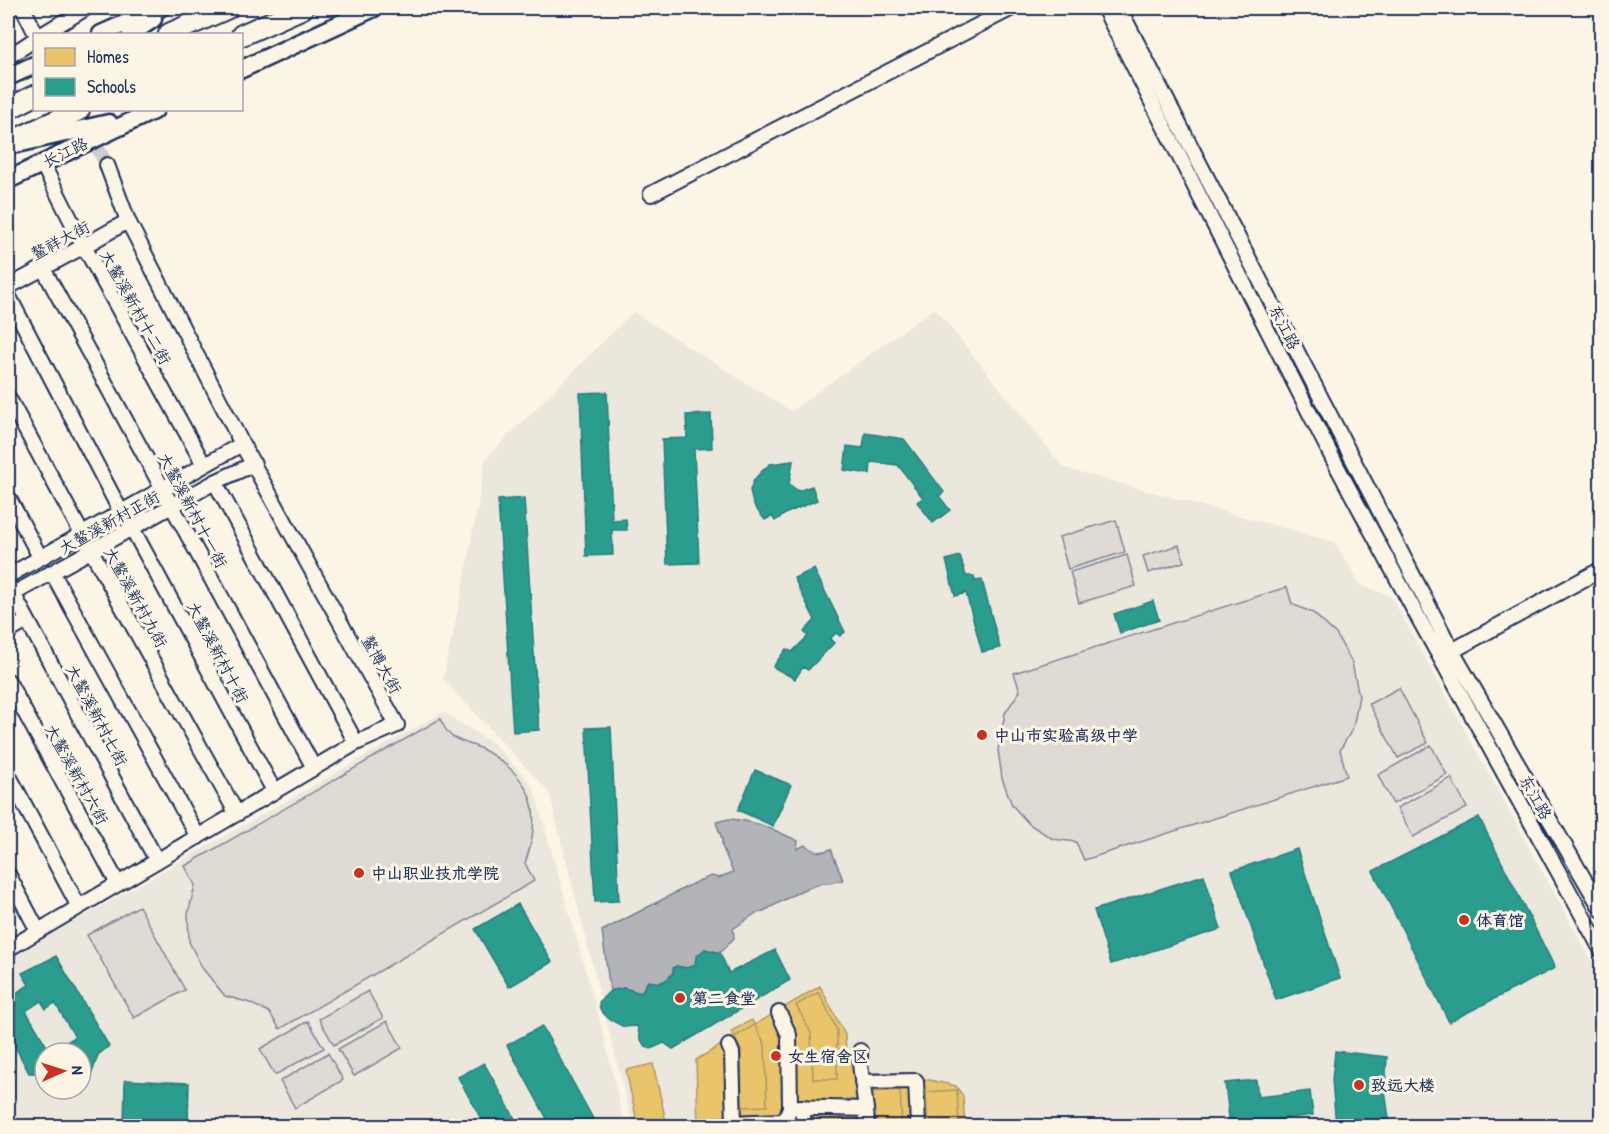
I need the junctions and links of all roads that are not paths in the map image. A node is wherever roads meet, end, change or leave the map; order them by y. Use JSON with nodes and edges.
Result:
{"nodes":[{"id":1,"x":23,"y":8,"type":"edge"},
{"id":2,"x":86,"y":8,"type":"edge"},
{"id":3,"x":160,"y":8,"type":"edge"},
{"id":4,"x":168,"y":8,"type":"edge"},
{"id":5,"x":228,"y":8,"type":"edge"},
{"id":6,"x":303,"y":8,"type":"edge"},
{"id":7,"x":1012,"y":8,"type":"edge"},
{"id":8,"x":1104,"y":8,"type":"edge"},
{"id":9,"x":1119,"y":8,"type":"edge"},
{"id":10,"x":368,"y":10,"type":"edge"},
{"id":11,"x":36,"y":33,"type":"edge"},
{"id":12,"x":41,"y":33,"type":"edge"},
{"id":13,"x":103,"y":33,"type":"edge"},
{"id":14,"x":132,"y":33,"type":"edge"},
{"id":15,"x":171,"y":33,"type":"edge"},
{"id":16,"x":243,"y":35,"type":"edge"},
{"id":17,"x":33,"y":38,"type":"edge"},
{"id":18,"x":8,"y":57,"type":"edge"},
{"id":19,"x":33,"y":65,"type":"edge"},
{"id":20,"x":243,"y":69,"type":"edge"},
{"id":21,"x":8,"y":77,"type":"edge"},
{"id":22,"x":33,"y":96,"type":"edge"},
{"id":23,"x":8,"y":109,"type":"edge"},
{"id":24,"x":77,"y":111,"type":"edge"},
{"id":25,"x":153,"y":111,"type":"edge"},
{"id":26,"x":135,"y":119,"type":"junction"},
{"id":27,"x":8,"y":145,"type":"edge"},
{"id":28,"x":42,"y":163,"type":"junction"},
{"id":29,"x":107,"y":165,"type":"tunnel mouth"},
{"id":30,"x":8,"y":180,"type":"edge"},
{"id":31,"x":651,"y":194,"type":"dead end"},
{"id":32,"x":128,"y":221,"type":"junction"},
{"id":33,"x":84,"y":246,"type":"junction"},
{"id":34,"x":43,"y":268,"type":"junction"},
{"id":35,"x":8,"y":287,"type":"edge"},
{"id":36,"x":8,"y":295,"type":"edge"},
{"id":37,"x":8,"y":397,"type":"edge"},
{"id":38,"x":242,"y":444,"type":"junction"},
{"id":39,"x":255,"y":464,"type":"junction"},
{"id":40,"x":204,"y":465,"type":"junction"},
{"id":41,"x":216,"y":482,"type":"junction"},
{"id":42,"x":163,"y":488,"type":"junction"},
{"id":43,"x":8,"y":496,"type":"edge"},
{"id":44,"x":172,"y":506,"type":"junction"},
{"id":45,"x":121,"y":512,"type":"junction"},
{"id":46,"x":132,"y":528,"type":"junction"},
{"id":47,"x":82,"y":534,"type":"junction"},
{"id":48,"x":92,"y":551,"type":"junction"},
{"id":49,"x":40,"y":557,"type":"junction"},
{"id":50,"x":1602,"y":569,"type":"edge"},
{"id":51,"x":52,"y":573,"type":"junction"},
{"id":52,"x":8,"y":576,"type":"edge"},
{"id":53,"x":10,"y":589,"type":"edge"},
{"id":54,"x":27,"y":621,"type":"junction"},
{"id":55,"x":8,"y":632,"type":"edge"},
{"id":56,"x":1447,"y":655,"type":"junction"},
{"id":57,"x":8,"y":681,"type":"edge"},
{"id":58,"x":356,"y":743,"type":"junction"},
{"id":59,"x":314,"y":768,"type":"junction"},
{"id":60,"x":8,"y":774,"type":"edge"},
{"id":61,"x":274,"y":791,"type":"junction"},
{"id":62,"x":237,"y":814,"type":"junction"},
{"id":63,"x":198,"y":837,"type":"junction"},
{"id":64,"x":157,"y":861,"type":"junction"},
{"id":65,"x":8,"y":874,"type":"edge"},
{"id":66,"x":118,"y":884,"type":"junction"},
{"id":67,"x":80,"y":907,"type":"junction"},
{"id":68,"x":1602,"y":910,"type":"edge"},
{"id":69,"x":38,"y":931,"type":"junction"},
{"id":70,"x":8,"y":949,"type":"edge"},
{"id":71,"x":1602,"y":951,"type":"edge"},
{"id":72,"x":779,"y":1013,"type":"dead end"},
{"id":73,"x":729,"y":1046,"type":"dead end"},
{"id":74,"x":860,"y":1051,"type":"dead end"},
{"id":75,"x":862,"y":1082,"type":"junction"},
{"id":76,"x":796,"y":1107,"type":"junction"},
{"id":77,"x":866,"y":1109,"type":"junction"},
{"id":78,"x":754,"y":1124,"type":"edge"},
{"id":79,"x":804,"y":1126,"type":"edge"},
{"id":80,"x":867,"y":1126,"type":"edge"},
{"id":81,"x":918,"y":1126,"type":"edge"}],
"edges":[{"from":1,"to":11,"type":"street"},
{"from":2,"to":12,"type":"street"},
{"from":3,"to":13,"type":"main road"},
{"from":4,"to":14,"type":"main road"},
{"from":5,"to":15,"type":"highway"},
{"from":6,"to":16,"type":"highway"},
{"from":7,"to":31,"type":"street"},
{"from":8,"to":56,"type":"street","name":"东江路"},
{"from":9,"to":56,"type":"street","name":"东江路"},
{"from":10,"to":20,"type":"main road"},
{"from":17,"to":18,"type":"street"},
{"from":19,"to":21,"type":"main road"},
{"from":22,"to":23,"type":"highway"},
{"from":24,"to":27,"type":"highway","name":"长江路"},
{"from":25,"to":26,"type":"main road","name":"长江路"},
{"from":26,"to":27,"type":"main road"},
{"from":26,"to":28,"type":"main road","name":"长江路"},
{"from":28,"to":30,"type":"main road","name":"长江路"},
{"from":28,"to":33,"type":"street","name":"大鳌溪新村十二街"},
{"from":29,"to":32,"type":"street","name":"鳌博大街"},
{"from":32,"to":33,"type":"street","name":"鳌祥大街"},
{"from":32,"to":38,"type":"street","name":"鳌博大街"},
{"from":33,"to":34,"type":"street","name":"鳌祥大街"},
{"from":33,"to":40,"type":"street","name":"大鳌溪新村十二街"},
{"from":34,"to":35,"type":"street","name":"鳌祥大街"},
{"from":34,"to":42,"type":"street","name":"大鳌溪新村十一街"},
{"from":36,"to":45,"type":"street"},
{"from":37,"to":47,"type":"street","name":"大鳌溪新村九街"},
{"from":38,"to":39,"type":"street","name":"鳌博大街"},
{"from":38,"to":40,"type":"street","name":"大鳌溪新村正街"},
{"from":39,"to":41,"type":"street","name":"大鳌溪新村正街"},
{"from":39,"to":58,"type":"street","name":"鳌博大街"},
{"from":40,"to":42,"type":"street","name":"大鳌溪新村正街"},
{"from":41,"to":44,"type":"street","name":"大鳌溪新村正街"},
{"from":41,"to":58,"type":"street"},
{"from":42,"to":44,"type":"street","name":"大鳌溪新村十一街"},
{"from":42,"to":45,"type":"street","name":"大鳌溪新村正街"},
{"from":43,"to":49,"type":"street"},
{"from":44,"to":46,"type":"street","name":"大鳌溪新村正街"},
{"from":44,"to":59,"type":"street","name":"大鳌溪新村十一街"},
{"from":45,"to":47,"type":"street","name":"大鳌溪新村正街"},
{"from":46,"to":48,"type":"street","name":"大鳌溪新村正街"},
{"from":46,"to":61,"type":"street","name":"大鳌溪新村十街"},
{"from":47,"to":48,"type":"street","name":"大鳌溪新村九街"},
{"from":47,"to":49,"type":"street","name":"大鳌溪新村正街"},
{"from":48,"to":51,"type":"street","name":"大鳌溪新村正街"},
{"from":48,"to":62,"type":"street","name":"大鳌溪新村九街"},
{"from":49,"to":52,"type":"street","name":"大鳌溪新村正街"},
{"from":50,"to":56,"type":"street"},
{"from":51,"to":53,"type":"street","name":"大鳌溪新村正街"},
{"from":51,"to":63,"type":"street"},
{"from":53,"to":54,"type":"street","name":"大鳌溪新村七街"},
{"from":54,"to":55,"type":"street"},
{"from":54,"to":64,"type":"street","name":"大鳌溪新村七街"},
{"from":56,"to":68,"type":"street","name":"东江路"},
{"from":56,"to":71,"type":"street","name":"东江路"},
{"from":57,"to":66,"type":"street","name":"大鳌溪新村六街"},
{"from":58,"to":59,"type":"street","name":"鳌博大街"},
{"from":59,"to":61,"type":"street","name":"鳌博大街"},
{"from":60,"to":67,"type":"street"},
{"from":61,"to":62,"type":"street","name":"鳌博大街"},
{"from":62,"to":63,"type":"street","name":"鳌博大街"},
{"from":63,"to":64,"type":"street","name":"鳌博大街"},
{"from":64,"to":66,"type":"street","name":"鳌博大街"},
{"from":65,"to":69,"type":"street"},
{"from":66,"to":67,"type":"street","name":"鳌博大街"},
{"from":67,"to":69,"type":"street","name":"鳌博大街"},
{"from":69,"to":70,"type":"street","name":"鳌博大街"},
{"from":72,"to":76,"type":"street"},
{"from":73,"to":78,"type":"street"},
{"from":74,"to":75,"type":"street"},
{"from":75,"to":77,"type":"street"},
{"from":75,"to":81,"type":"street"},
{"from":76,"to":77,"type":"street"},
{"from":76,"to":78,"type":"street"},
{"from":76,"to":79,"type":"street"},
{"from":77,"to":80,"type":"street"}]}
